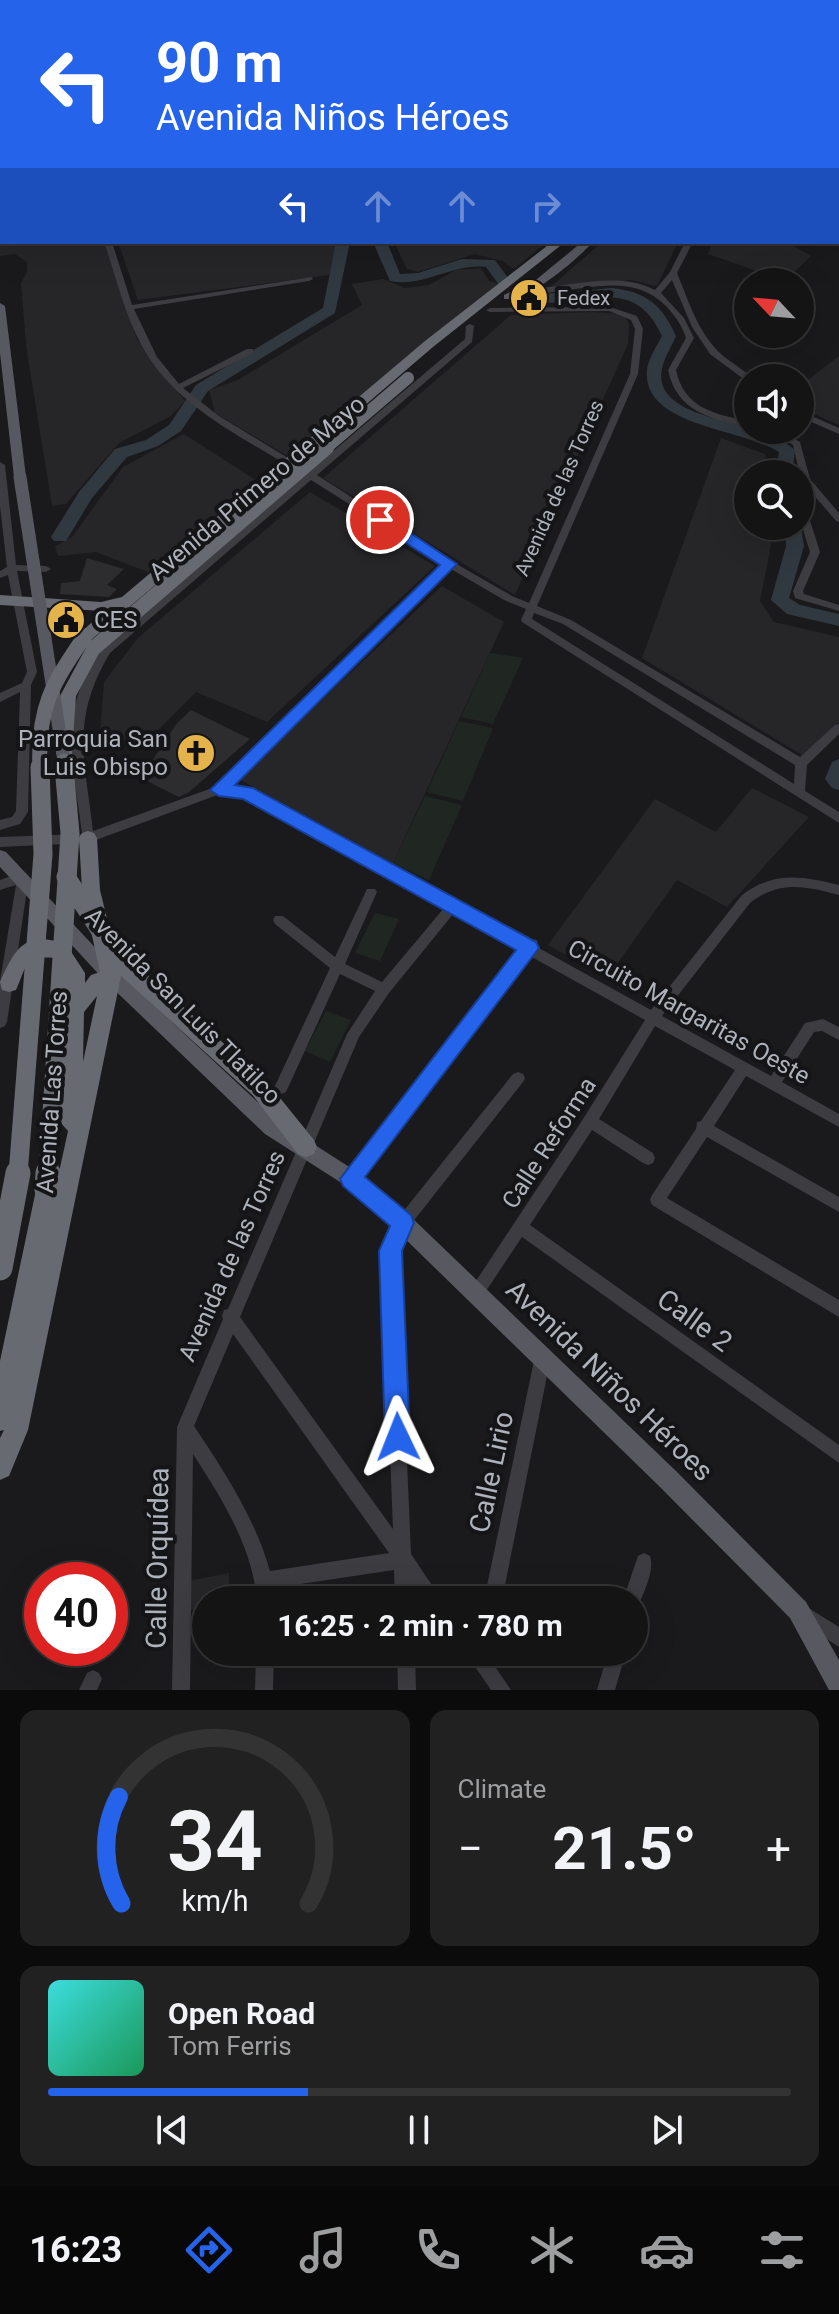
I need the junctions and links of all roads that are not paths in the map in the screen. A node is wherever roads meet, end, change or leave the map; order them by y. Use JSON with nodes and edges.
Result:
{"nodes":[{"id":1,"x":73,"y":0,"type":"edge"},
{"id":2,"x":95,"y":0,"type":"edge"},
{"id":3,"x":109,"y":244,"type":"edge"},
{"id":4,"x":556,"y":244,"type":"edge"},
{"id":5,"x":574,"y":244,"type":"edge"},
{"id":6,"x":585,"y":244,"type":"edge"},
{"id":7,"x":688,"y":244,"type":"edge"},
{"id":8,"x":673,"y":273,"type":"junction"},
{"id":9,"x":309,"y":279,"type":"dead end"},
{"id":10,"x":527,"y":286,"type":"junction"},
{"id":11,"x":657,"y":293,"type":"junction"},
{"id":12,"x":0,"y":306,"type":"edge"},
{"id":13,"x":132,"y":307,"type":"junction"},
{"id":14,"x":490,"y":310,"type":"junction"},
{"id":15,"x":470,"y":326,"type":"junction"},
{"id":16,"x":690,"y":338,"type":"junction"},
{"id":17,"x":250,"y":351,"type":"dead end"},
{"id":18,"x":718,"y":355,"type":"junction"},
{"id":19,"x":734,"y":367,"type":"edge"},
{"id":20,"x":4,"y":375,"type":"edge"},
{"id":21,"x":179,"y":387,"type":"junction"},
{"id":22,"x":20,"y":388,"type":"dead end"},
{"id":23,"x":0,"y":389,"type":"edge"},
{"id":24,"x":814,"y":420,"type":"edge"},
{"id":25,"x":734,"y":421,"type":"edge"},
{"id":26,"x":839,"y":431,"type":"edge"},
{"id":27,"x":290,"y":463,"type":"junction"},
{"id":28,"x":0,"y":465,"type":"edge"},
{"id":29,"x":310,"y":475,"type":"junction"},
{"id":30,"x":814,"y":495,"type":"edge"},
{"id":31,"x":232,"y":511,"type":"junction"},
{"id":32,"x":839,"y":519,"type":"edge"},
{"id":33,"x":256,"y":521,"type":"junction"},
{"id":34,"x":811,"y":540,"type":"edge"},
{"id":35,"x":450,"y":564,"type":"junction"},
{"id":36,"x":12,"y":568,"type":"junction"},
{"id":37,"x":46,"y":569,"type":"dead end"},
{"id":38,"x":0,"y":575,"type":"edge"},
{"id":39,"x":125,"y":599,"type":"junction"},
{"id":40,"x":0,"y":600,"type":"edge"},
{"id":41,"x":19,"y":602,"type":"junction"},
{"id":42,"x":530,"y":607,"type":"junction"},
{"id":43,"x":839,"y":608,"type":"edge"},
{"id":44,"x":85,"y":636,"type":"joint"},
{"id":45,"x":26,"y":685,"type":"junction"},
{"id":46,"x":0,"y":698,"type":"edge"},
{"id":47,"x":720,"y":715,"type":"junction"},
{"id":48,"x":839,"y":728,"type":"edge"},
{"id":49,"x":701,"y":732,"type":"junction"},
{"id":50,"x":64,"y":761,"type":"junction"},
{"id":51,"x":801,"y":763,"type":"junction"},
{"id":52,"x":219,"y":790,"type":"junction"},
{"id":53,"x":799,"y":793,"type":"junction"},
{"id":54,"x":839,"y":818,"type":"edge"},
{"id":55,"x":0,"y":825,"type":"edge"},
{"id":56,"x":88,"y":838,"type":"junction"},
{"id":57,"x":0,"y":842,"type":"edge"},
{"id":58,"x":0,"y":856,"type":"edge"},
{"id":59,"x":23,"y":877,"type":"junction"},
{"id":60,"x":66,"y":877,"type":"junction"},
{"id":61,"x":0,"y":885,"type":"edge"},
{"id":62,"x":839,"y":890,"type":"edge"},
{"id":63,"x":371,"y":892,"type":"dead end"},
{"id":64,"x":454,"y":905,"type":"junction"},
{"id":65,"x":279,"y":920,"type":"dead end"},
{"id":66,"x":531,"y":945,"type":"junction"},
{"id":67,"x":335,"y":965,"type":"junction"},
{"id":68,"x":111,"y":976,"type":"junction"},
{"id":69,"x":9,"y":984,"type":"junction"},
{"id":70,"x":384,"y":989,"type":"junction"},
{"id":71,"x":76,"y":1007,"type":"junction"},
{"id":72,"x":654,"y":1016,"type":"junction"},
{"id":73,"x":0,"y":1022,"type":"edge"},
{"id":74,"x":839,"y":1034,"type":"edge"},
{"id":75,"x":744,"y":1068,"type":"junction"},
{"id":76,"x":518,"y":1078,"type":"dead end"},
{"id":77,"x":773,"y":1084,"type":"junction"},
{"id":78,"x":271,"y":1089,"type":"junction"},
{"id":79,"x":590,"y":1121,"type":"junction"},
{"id":80,"x":839,"y":1121,"type":"edge"},
{"id":81,"x":702,"y":1127,"type":"junction"},
{"id":82,"x":306,"y":1147,"type":"junction"},
{"id":83,"x":648,"y":1158,"type":"dead end"},
{"id":84,"x":69,"y":1176,"type":"junction"},
{"id":85,"x":351,"y":1179,"type":"junction"},
{"id":86,"x":839,"y":1205,"type":"edge"},
{"id":87,"x":403,"y":1223,"type":"junction"},
{"id":88,"x":520,"y":1227,"type":"junction"},
{"id":89,"x":0,"y":1268,"type":"edge"},
{"id":90,"x":477,"y":1292,"type":"junction"},
{"id":91,"x":839,"y":1309,"type":"edge"},
{"id":92,"x":230,"y":1316,"type":"junction"},
{"id":93,"x":543,"y":1356,"type":"junction"},
{"id":94,"x":0,"y":1419,"type":"edge"},
{"id":95,"x":185,"y":1427,"type":"junction"},
{"id":96,"x":839,"y":1455,"type":"edge"},
{"id":97,"x":0,"y":1467,"type":"edge"},
{"id":98,"x":403,"y":1560,"type":"junction"},
{"id":99,"x":644,"y":1562,"type":"dead end"},
{"id":100,"x":266,"y":1580,"type":"junction"},
{"id":101,"x":266,"y":1586,"type":"edge"},
{"id":102,"x":404,"y":1586,"type":"edge"},
{"id":103,"x":422,"y":1586,"type":"edge"},
{"id":104,"x":496,"y":1586,"type":"edge"},
{"id":105,"x":636,"y":1586,"type":"edge"},
{"id":106,"x":798,"y":1610,"type":"junction"},
{"id":107,"x":839,"y":1638,"type":"edge"},
{"id":108,"x":265,"y":1666,"type":"edge"},
{"id":109,"x":406,"y":1666,"type":"edge"},
{"id":110,"x":486,"y":1666,"type":"edge"},
{"id":111,"x":613,"y":1666,"type":"edge"},
{"id":112,"x":839,"y":1684,"type":"edge"},
{"id":113,"x":181,"y":1690,"type":"edge"},
{"id":114,"x":264,"y":1690,"type":"edge"},
{"id":115,"x":407,"y":1690,"type":"edge"},
{"id":116,"x":502,"y":1690,"type":"edge"},
{"id":117,"x":606,"y":1690,"type":"edge"}],
"edges":[{"from":1,"to":2,"type":"street"},
{"from":3,"to":13,"type":"street"},
{"from":4,"to":27,"type":"highway","name":"Avenida Primero de Mayo"},
{"from":5,"to":10,"type":"highway","name":"Avenida Primero de Mayo"},
{"from":6,"to":10,"type":"main road","name":"Avenida Primero de Mayo"},
{"from":7,"to":8,"type":"street"},
{"from":8,"to":11,"type":"street"},
{"from":8,"to":18,"type":"street"},
{"from":9,"to":13,"type":"street"},
{"from":10,"to":11,"type":"street"},
{"from":10,"to":14,"type":"highway","name":"Avenida Primero de Mayo"},
{"from":11,"to":16,"type":"street"},
{"from":12,"to":20,"type":"main road"},
{"from":13,"to":21,"type":"street"},
{"from":14,"to":15,"type":"highway","name":"Avenida Primero de Mayo"},
{"from":14,"to":42,"type":"street","name":"Avenida de las Torres"},
{"from":15,"to":29,"type":"street","name":"Avenida Primero de Mayo"},
{"from":15,"to":50,"type":"highway","name":"Avenida Primero de Mayo","bridge":true},
{"from":16,"to":18,"type":"street"},
{"from":16,"to":25,"type":"street"},
{"from":17,"to":21,"type":"street"},
{"from":18,"to":19,"type":"street"},
{"from":20,"to":22,"type":"main road"},
{"from":20,"to":23,"type":"street"},
{"from":20,"to":50,"type":"main road","bridge":true},
{"from":21,"to":27,"type":"street"},
{"from":24,"to":26,"type":"street"},
{"from":27,"to":31,"type":"highway","name":"Avenida Primero de Mayo"},
{"from":28,"to":36,"type":"street"},
{"from":29,"to":33,"type":"street","name":"Avenida Primero de Mayo"},
{"from":29,"to":35,"type":"street"},
{"from":30,"to":32,"type":"street"},
{"from":31,"to":33,"type":"street"},
{"from":31,"to":39,"type":"highway","name":"Avenida Primero de Mayo"},
{"from":33,"to":56,"type":"street","name":"Avenida Primero de Mayo"},
{"from":34,"to":43,"type":"street"},
{"from":35,"to":42,"type":"street"},
{"from":35,"to":52,"type":"street"},
{"from":36,"to":37,"type":"street"},
{"from":36,"to":38,"type":"street"},
{"from":36,"to":41,"type":"street"},
{"from":39,"to":41,"type":"highway"},
{"from":39,"to":44,"type":"highway","name":"Avenida Primero de Mayo"},
{"from":40,"to":41,"type":"highway"},
{"from":41,"to":45,"type":"street"},
{"from":42,"to":47,"type":"street"},
{"from":42,"to":49,"type":"street","name":"Avenida de las Torres"},
{"from":44,"to":89,"type":"highway","name":"Avenida Las Torres","bridge":true},
{"from":45,"to":46,"type":"street"},
{"from":45,"to":55,"type":"street"},
{"from":47,"to":49,"type":"street"},
{"from":47,"to":51,"type":"street"},
{"from":48,"to":51,"type":"street"},
{"from":49,"to":53,"type":"street"},
{"from":50,"to":60,"type":"highway","name":"Avenida Las Torres","bridge":true},
{"from":51,"to":53,"type":"street"},
{"from":52,"to":56,"type":"street"},
{"from":52,"to":64,"type":"street","name":"Circuito Margaritas Oeste"},
{"from":53,"to":54,"type":"street"},
{"from":56,"to":57,"type":"street"},
{"from":56,"to":68,"type":"highway"},
{"from":58,"to":59,"type":"main road","name":"Avenida San Luis Tlatilco"},
{"from":59,"to":61,"type":"street"},
{"from":59,"to":68,"type":"main road","name":"Avenida San Luis Tlatilco"},
{"from":59,"to":69,"type":"street"},
{"from":60,"to":78,"type":"highway","bridge":true},
{"from":60,"to":94,"type":"highway","name":"Avenida Las Torres","bridge":true},
{"from":62,"to":72,"type":"street","name":"Calle Reforma"},
{"from":63,"to":67,"type":"street"},
{"from":64,"to":66,"type":"street","name":"Circuito Margaritas Oeste"},
{"from":64,"to":70,"type":"street","name":"Avenida de las Torres"},
{"from":65,"to":67,"type":"street"},
{"from":66,"to":72,"type":"street","name":"Circuito Margaritas Oeste"},
{"from":66,"to":85,"type":"street"},
{"from":67,"to":70,"type":"street"},
{"from":67,"to":78,"type":"street"},
{"from":68,"to":71,"type":"highway"},
{"from":68,"to":82,"type":"main road","name":"Avenida San Luis Tlatilco"},
{"from":68,"to":84,"type":"highway"},
{"from":69,"to":71,"type":"highway"},
{"from":69,"to":73,"type":"street"},
{"from":70,"to":82,"type":"street","name":"Avenida de las Torres"},
{"from":71,"to":84,"type":"highway"},
{"from":72,"to":75,"type":"street","name":"Circuito Margaritas Oeste"},
{"from":72,"to":79,"type":"street","name":"Calle Reforma"},
{"from":74,"to":77,"type":"street"},
{"from":75,"to":77,"type":"street","name":"Circuito Margaritas Oeste"},
{"from":75,"to":81,"type":"street"},
{"from":76,"to":87,"type":"street"},
{"from":77,"to":80,"type":"street","name":"Circuito Margaritas Oeste"},
{"from":78,"to":82,"type":"highway"},
{"from":79,"to":83,"type":"street"},
{"from":79,"to":88,"type":"street","name":"Calle Reforma"},
{"from":81,"to":86,"type":"street"},
{"from":81,"to":91,"type":"street"},
{"from":82,"to":85,"type":"main road","name":"Avenida Niños Héroes"},
{"from":82,"to":92,"type":"street","name":"Avenida de las Torres"},
{"from":84,"to":97,"type":"highway"},
{"from":85,"to":87,"type":"main road","name":"Avenida Niños Héroes"},
{"from":87,"to":90,"type":"main road","name":"Avenida Niños Héroes"},
{"from":87,"to":98,"type":"street"},
{"from":88,"to":90,"type":"street","name":"Calle Reforma"},
{"from":88,"to":96,"type":"street","name":"Calle 2"},
{"from":90,"to":93,"type":"main road","name":"Avenida Niños Héroes"},
{"from":92,"to":95,"type":"street","name":"Avenida de las Torres"},
{"from":92,"to":98,"type":"street"},
{"from":93,"to":104,"type":"street","name":"Calle Lirio"},
{"from":93,"to":106,"type":"main road","name":"Avenida Niños Héroes"},
{"from":95,"to":100,"type":"street"},
{"from":95,"to":113,"type":"street","name":"Calle Orquídea"},
{"from":98,"to":100,"type":"street"},
{"from":98,"to":102,"type":"street"},
{"from":98,"to":103,"type":"street"},
{"from":99,"to":105,"type":"street"},
{"from":100,"to":101,"type":"street"},
{"from":106,"to":107,"type":"street"},
{"from":106,"to":112,"type":"main road","name":"Avenida Niños Héroes"},
{"from":108,"to":114,"type":"street"},
{"from":109,"to":115,"type":"street"},
{"from":110,"to":116,"type":"street"},
{"from":111,"to":117,"type":"street"}]}
